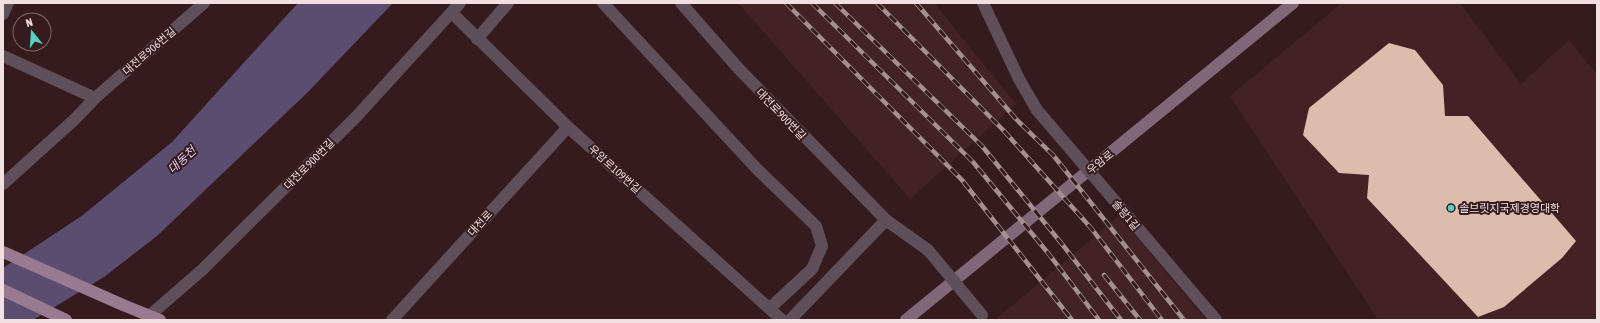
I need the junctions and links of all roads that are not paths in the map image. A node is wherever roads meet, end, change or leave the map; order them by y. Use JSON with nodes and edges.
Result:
{"nodes":[{"id":1,"x":8,"y":3,"type":"edge"},
{"id":2,"x":204,"y":3,"type":"edge"},
{"id":3,"x":460,"y":3,"type":"edge"},
{"id":4,"x":508,"y":3,"type":"edge"},
{"id":5,"x":603,"y":3,"type":"edge"},
{"id":6,"x":681,"y":3,"type":"edge"},
{"id":7,"x":983,"y":3,"type":"edge"},
{"id":8,"x":1293,"y":3,"type":"edge"},
{"id":9,"x":452,"y":13,"type":"junction"},
{"id":10,"x":3,"y":14,"type":"edge"},
{"id":11,"x":477,"y":39,"type":"junction"},
{"id":12,"x":3,"y":56,"type":"edge"},
{"id":13,"x":94,"y":98,"type":"junction"},
{"id":14,"x":568,"y":127,"type":"junction"},
{"id":15,"x":3,"y":184,"type":"edge"},
{"id":16,"x":886,"y":220,"type":"junction"},
{"id":17,"x":3,"y":252,"type":"edge"},
{"id":18,"x":3,"y":290,"type":"edge"},
{"id":19,"x":770,"y":308,"type":"junction"},
{"id":20,"x":154,"y":318,"type":"edge"},
{"id":21,"x":983,"y":318,"type":"edge"},
{"id":22,"x":66,"y":320,"type":"edge"},
{"id":23,"x":392,"y":320,"type":"edge"},
{"id":24,"x":782,"y":320,"type":"edge"},
{"id":25,"x":790,"y":320,"type":"edge"},
{"id":26,"x":906,"y":320,"type":"edge"},
{"id":27,"x":1216,"y":320,"type":"edge"}],
"edges":[{"from":1,"to":10,"type":"street"},
{"from":2,"to":13,"type":"street","name":"대전로906번길"},
{"from":3,"to":9,"type":"street","name":"대전로900번길"},
{"from":4,"to":11,"type":"street"},
{"from":5,"to":19,"type":"street"},
{"from":6,"to":16,"type":"street","name":"대전로900번길"},
{"from":7,"to":27,"type":"street","name":"솔랑1길","bridge":true},
{"from":8,"to":26,"type":"main road","name":"우암로"},
{"from":9,"to":11,"type":"street","name":"우암로109번길"},
{"from":9,"to":20,"type":"street","name":"대전로900번길"},
{"from":11,"to":14,"type":"street","name":"우암로109번길"},
{"from":12,"to":13,"type":"street"},
{"from":13,"to":15,"type":"street","name":"대전로906번길"},
{"from":14,"to":19,"type":"street","name":"우암로109번길"},
{"from":14,"to":23,"type":"street","name":"대전로"},
{"from":16,"to":21,"type":"street","name":"대전로900번길","bridge":true},
{"from":16,"to":25,"type":"street"},
{"from":17,"to":20,"type":"main road"},
{"from":18,"to":22,"type":"main road"},
{"from":19,"to":24,"type":"street","name":"우암로109번길"}]}
